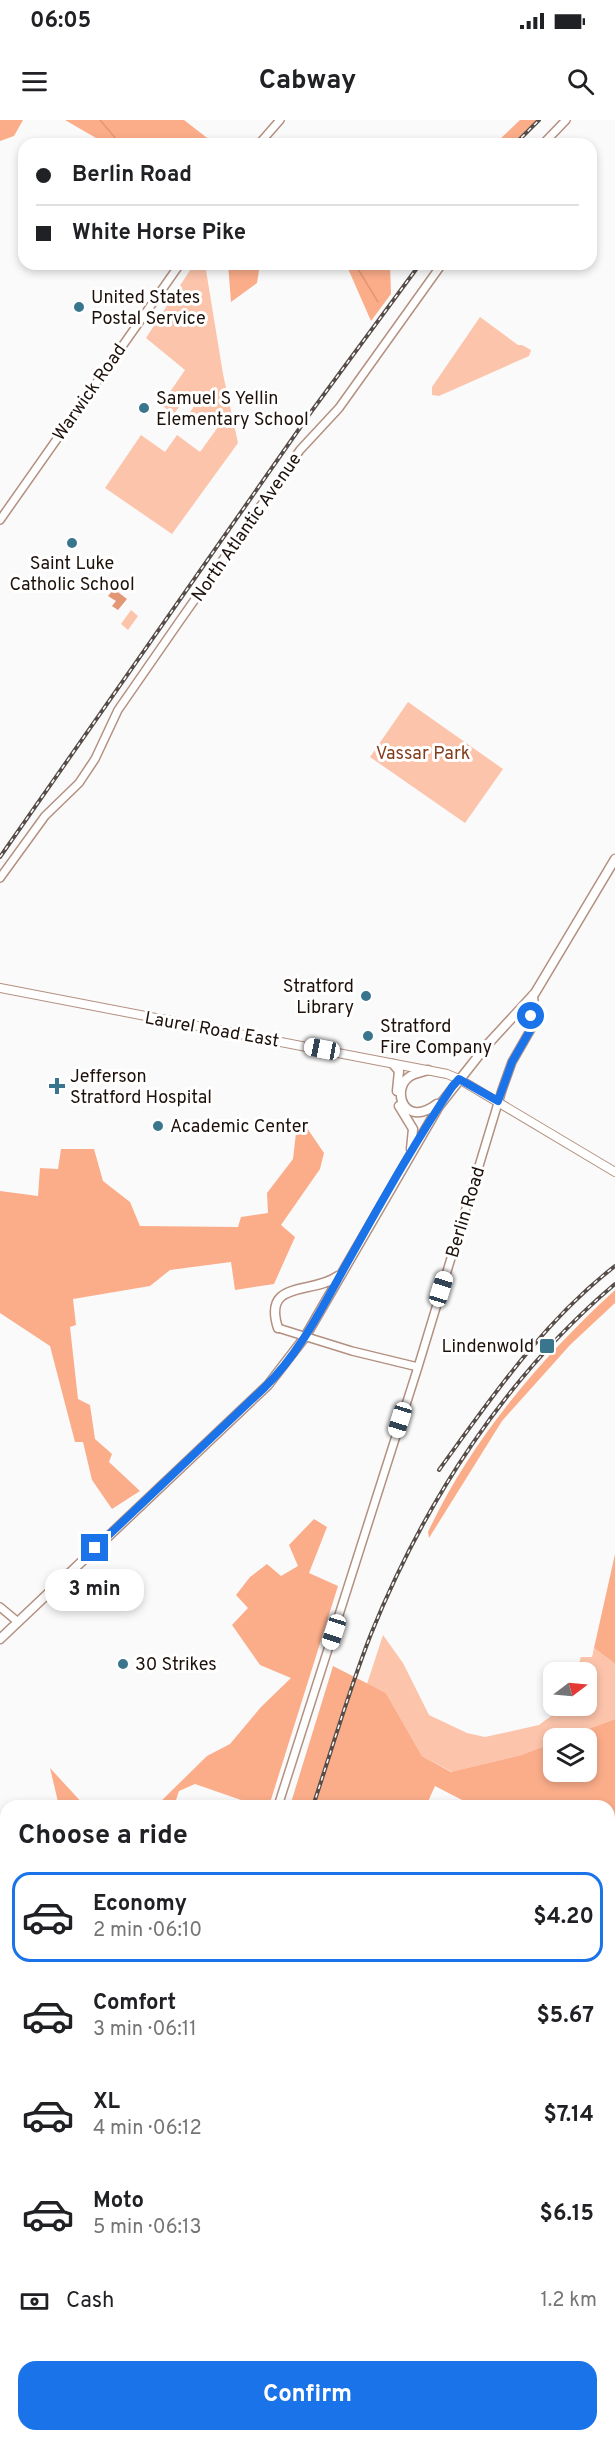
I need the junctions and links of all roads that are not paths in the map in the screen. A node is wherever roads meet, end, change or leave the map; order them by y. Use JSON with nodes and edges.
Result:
{"nodes":[{"id":1,"x":280,"y":120,"type":"edge"},
{"id":2,"x":566,"y":120,"type":"edge"},
{"id":3,"x":264,"y":138,"type":"edge"},
{"id":4,"x":549,"y":138,"type":"edge"},
{"id":5,"x":176,"y":270,"type":"edge"},
{"id":6,"x":438,"y":270,"type":"edge"},
{"id":7,"x":0,"y":520,"type":"edge"},
{"id":8,"x":615,"y":860,"type":"edge"},
{"id":9,"x":0,"y":878,"type":"edge"},
{"id":10,"x":0,"y":988,"type":"edge"},
{"id":11,"x":533,"y":995,"type":"junction"},
{"id":12,"x":518,"y":1012,"type":"junction"},
{"id":13,"x":535,"y":1022,"type":"junction"},
{"id":14,"x":393,"y":1064,"type":"junction"},
{"id":15,"x":428,"y":1070,"type":"junction"},
{"id":16,"x":459,"y":1079,"type":"junction"},
{"id":17,"x":443,"y":1101,"type":"junction"},
{"id":18,"x":498,"y":1101,"type":"junction"},
{"id":19,"x":411,"y":1152,"type":"junction"},
{"id":20,"x":615,"y":1172,"type":"edge"},
{"id":21,"x":341,"y":1274,"type":"junction"},
{"id":22,"x":278,"y":1328,"type":"joint"},
{"id":23,"x":305,"y":1337,"type":"junction"},
{"id":24,"x":418,"y":1367,"type":"junction"},
{"id":25,"x":0,"y":1608,"type":"edge"},
{"id":26,"x":18,"y":1622,"type":"junction"},
{"id":27,"x":0,"y":1639,"type":"edge"},
{"id":28,"x":280,"y":1800,"type":"edge"}],
"edges":[{"from":1,"to":3,"type":"street"},
{"from":2,"to":4,"type":"street"},
{"from":5,"to":7,"type":"street","name":"Warwick Road"},
{"from":6,"to":9,"type":"street","name":"North Atlantic Avenue"},
{"from":8,"to":11,"type":"highway"},
{"from":10,"to":14,"type":"main road","name":"Laurel Road East"},
{"from":11,"to":12,"type":"highway"},
{"from":11,"to":13,"type":"highway"},
{"from":12,"to":13,"type":"highway"},
{"from":12,"to":16,"type":"highway"},
{"from":13,"to":18,"type":"street","name":"Berlin Road"},
{"from":14,"to":15,"type":"main road","name":"Laurel Road East"},
{"from":14,"to":19,"type":"highway"},
{"from":15,"to":16,"type":"main road","name":"Laurel Road East"},
{"from":15,"to":17,"type":"highway"},
{"from":16,"to":17,"type":"highway"},
{"from":16,"to":18,"type":"main road","name":"Laurel Road East"},
{"from":17,"to":19,"type":"highway"},
{"from":18,"to":20,"type":"main road","name":"Laurel Road East"},
{"from":18,"to":24,"type":"street","name":"Berlin Road"},
{"from":19,"to":21,"type":"highway"},
{"from":21,"to":22,"type":"highway"},
{"from":21,"to":23,"type":"highway"},
{"from":22,"to":23,"type":"street"},
{"from":23,"to":24,"type":"street"},
{"from":23,"to":26,"type":"highway"},
{"from":24,"to":28,"type":"street","name":"Berlin Road"},
{"from":25,"to":26,"type":"street"},
{"from":26,"to":27,"type":"highway"}]}
